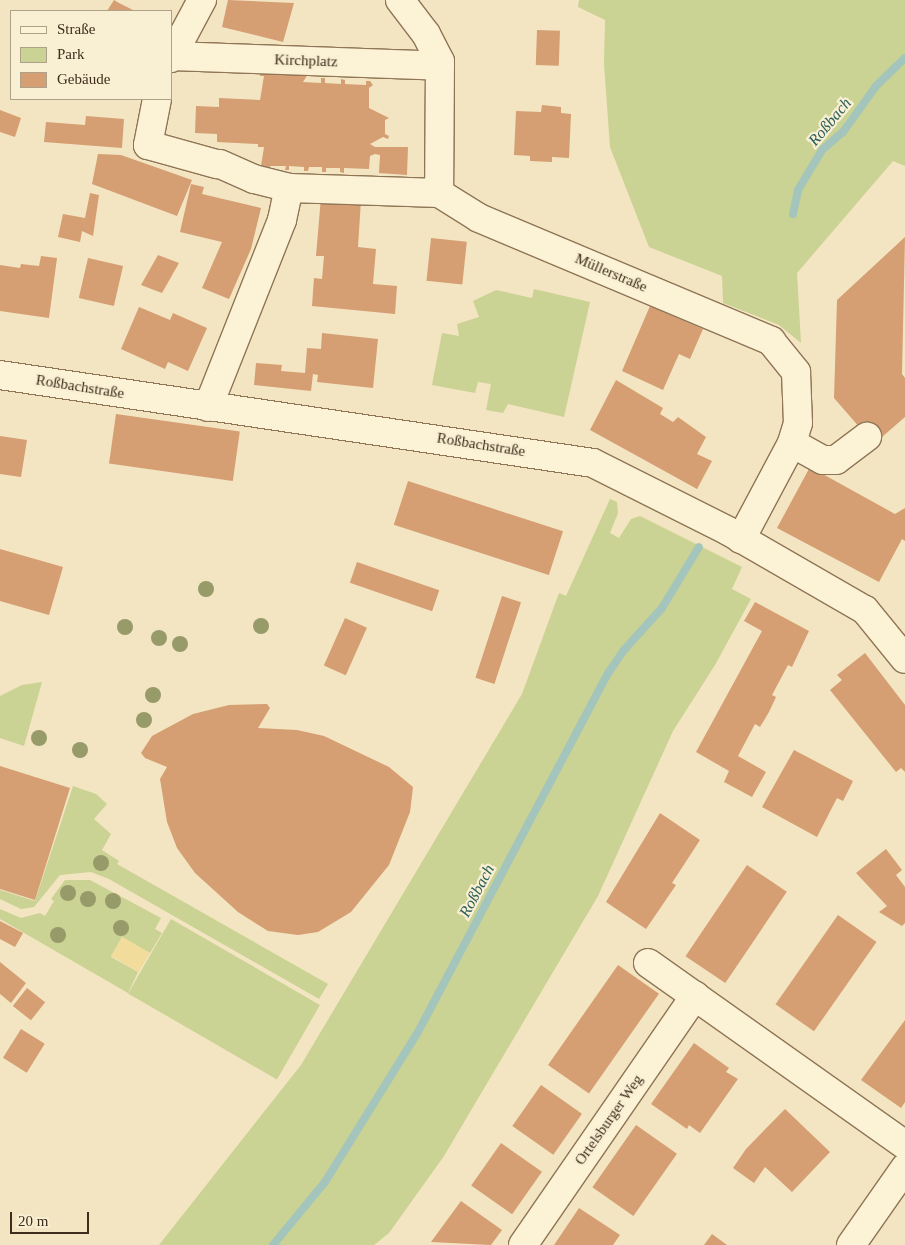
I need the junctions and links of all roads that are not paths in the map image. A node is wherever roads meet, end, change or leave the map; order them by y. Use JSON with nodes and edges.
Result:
{"nodes":[{"id":1,"x":202,"y":0,"type":"edge"},
{"id":2,"x":400,"y":0,"type":"edge"},
{"id":3,"x":172,"y":57,"type":"edge"},
{"id":4,"x":440,"y":66,"type":"junction"},
{"id":5,"x":156,"y":100,"type":"edge"},
{"id":6,"x":289,"y":188,"type":"junction"},
{"id":7,"x":439,"y":193,"type":"junction"},
{"id":8,"x":0,"y":375,"type":"edge"},
{"id":9,"x":208,"y":406,"type":"junction"},
{"id":10,"x":867,"y":437,"type":"dead end"},
{"id":11,"x":792,"y":443,"type":"junction"},
{"id":12,"x":741,"y":540,"type":"junction"},
{"id":13,"x":905,"y":659,"type":"edge"},
{"id":14,"x":648,"y":963,"type":"dead end"},
{"id":15,"x":695,"y":996,"type":"junction"},
{"id":16,"x":905,"y":1145,"type":"edge"},
{"id":17,"x":905,"y":1168,"type":"edge"},
{"id":18,"x":523,"y":1245,"type":"edge"},
{"id":19,"x":851,"y":1245,"type":"edge"}],
"edges":[{"from":1,"to":3,"type":"street","name":"Kirchplatz"},
{"from":2,"to":4,"type":"street"},
{"from":3,"to":4,"type":"street","name":"Kirchplatz"},
{"from":4,"to":7,"type":"street"},
{"from":5,"to":6,"type":"street"},
{"from":6,"to":7,"type":"street"},
{"from":6,"to":9,"type":"street"},
{"from":7,"to":11,"type":"street","name":"Müllerstraße"},
{"from":8,"to":9,"type":"street","name":"Roßbachstraße"},
{"from":9,"to":12,"type":"street","name":"Roßbachstraße"},
{"from":10,"to":11,"type":"street"},
{"from":11,"to":12,"type":"street","name":"Müllerstraße"},
{"from":12,"to":13,"type":"street","name":"Roßbachstraße"},
{"from":14,"to":15,"type":"street"},
{"from":15,"to":16,"type":"street"},
{"from":15,"to":18,"type":"street","name":"Ortelsburger Weg"},
{"from":17,"to":19,"type":"street"}]}
